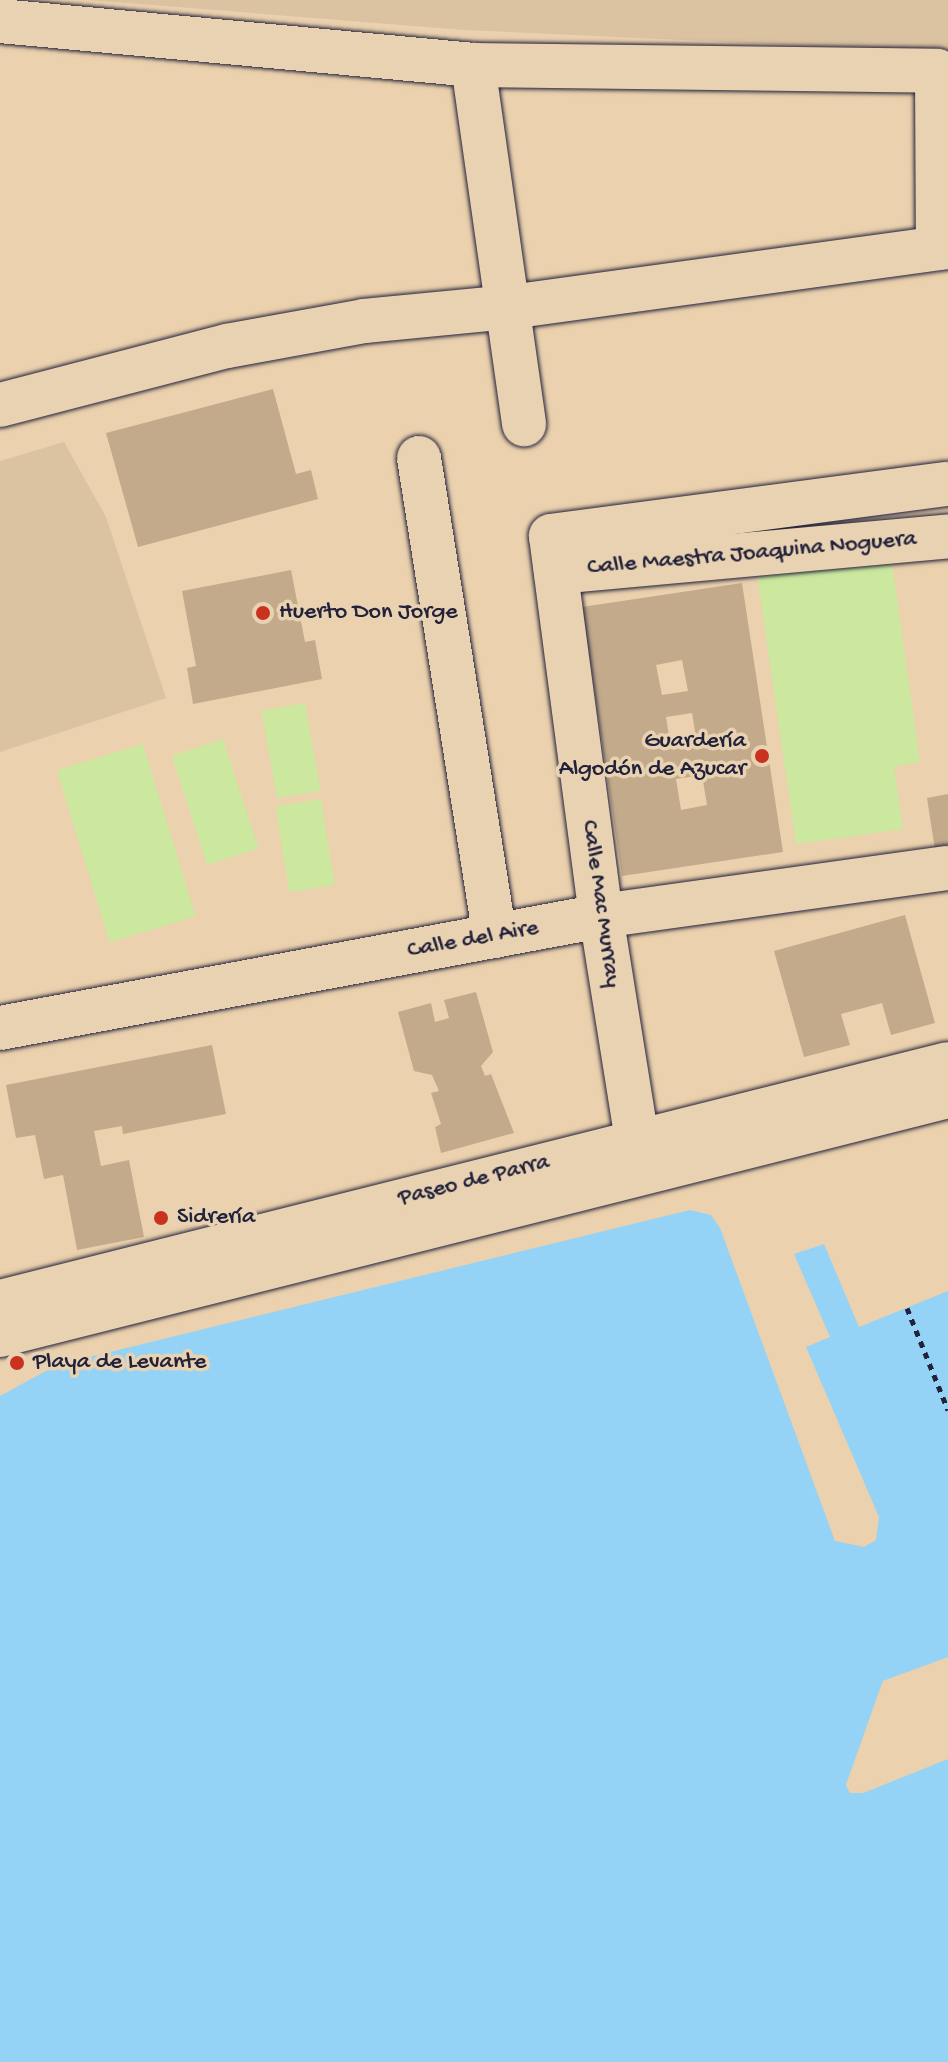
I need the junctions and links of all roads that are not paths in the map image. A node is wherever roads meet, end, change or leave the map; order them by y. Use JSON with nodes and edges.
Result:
{"nodes":[{"id":1,"x":0,"y":21,"type":"edge"},
{"id":2,"x":473,"y":65,"type":"junction"},
{"id":3,"x":943,"y":139,"type":"edge"},
{"id":4,"x":943,"y":248,"type":"edge"},
{"id":5,"x":510,"y":307,"type":"junction"},
{"id":6,"x":0,"y":405,"type":"edge"},
{"id":7,"x":524,"y":424,"type":"dead end"},
{"id":8,"x":419,"y":458,"type":"dead end"},
{"id":9,"x":948,"y":484,"type":"edge"},
{"id":10,"x":948,"y":536,"type":"edge"},
{"id":11,"x":556,"y":572,"type":"junction"},
{"id":12,"x":948,"y":868,"type":"edge"},
{"id":13,"x":601,"y":916,"type":"junction"},
{"id":14,"x":495,"y":936,"type":"junction"},
{"id":15,"x":0,"y":1028,"type":"edge"},
{"id":16,"x":948,"y":1064,"type":"edge"},
{"id":17,"x":948,"y":1096,"type":"edge"},
{"id":18,"x":637,"y":1140,"type":"junction"},
{"id":19,"x":0,"y":1302,"type":"edge"},
{"id":20,"x":0,"y":1335,"type":"edge"}],
"edges":[{"from":1,"to":2,"type":"street"},
{"from":2,"to":3,"type":"street"},
{"from":2,"to":5,"type":"street"},
{"from":3,"to":4,"type":"street"},
{"from":4,"to":5,"type":"street"},
{"from":5,"to":6,"type":"street"},
{"from":5,"to":7,"type":"street"},
{"from":8,"to":14,"type":"street"},
{"from":9,"to":11,"type":"street","name":"Calle Mac Murray"},
{"from":10,"to":11,"type":"street","name":"Calle Maestra Joaquina Noguera"},
{"from":11,"to":13,"type":"street","name":"Calle Mac Murray"},
{"from":12,"to":13,"type":"street","name":"Calle del Aire"},
{"from":13,"to":14,"type":"street","name":"Calle del Aire"},
{"from":13,"to":18,"type":"street","name":"Calle Mac Murray"},
{"from":14,"to":15,"type":"street","name":"Calle del Aire"},
{"from":16,"to":18,"type":"street","name":"Paseo de Parra"},
{"from":17,"to":20,"type":"street"},
{"from":18,"to":19,"type":"street","name":"Paseo de Parra"}]}
